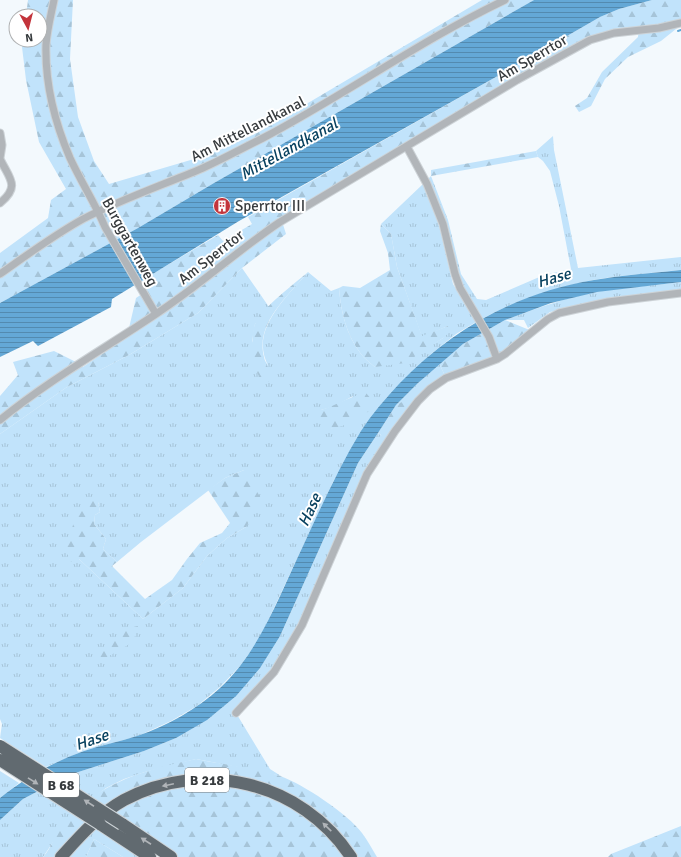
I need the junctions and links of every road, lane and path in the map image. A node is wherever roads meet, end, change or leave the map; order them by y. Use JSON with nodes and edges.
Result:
{"nodes":[{"id":1,"x":54,"y":0,"type":"edge"},
{"id":2,"x":505,"y":0,"type":"edge"},
{"id":3,"x":681,"y":23,"type":"edge"},
{"id":4,"x":0,"y":133,"type":"edge"},
{"id":5,"x":407,"y":147,"type":"junction"},
{"id":6,"x":1,"y":162,"type":"edge"},
{"id":7,"x":0,"y":203,"type":"edge"},
{"id":8,"x":99,"y":212,"type":"junction"},
{"id":9,"x":0,"y":274,"type":"edge"},
{"id":10,"x":681,"y":293,"type":"edge"},
{"id":11,"x":156,"y":314,"type":"junction"},
{"id":12,"x":497,"y":359,"type":"junction"},
{"id":13,"x":0,"y":420,"type":"edge"},
{"id":14,"x":236,"y":713,"type":"dead end"},
{"id":15,"x":0,"y":746,"type":"edge"},
{"id":16,"x":0,"y":760,"type":"edge"},
{"id":17,"x":117,"y":828,"type":"junction"},
{"id":18,"x":61,"y":857,"type":"edge"},
{"id":19,"x":150,"y":857,"type":"edge"},
{"id":20,"x":171,"y":857,"type":"edge"},
{"id":21,"x":352,"y":857,"type":"edge"}],
"edges":[{"from":1,"to":8,"type":"street","name":"Burggartenweg"},
{"from":2,"to":8,"type":"street","name":"Am Mittellandkanal"},
{"from":3,"to":5,"type":"street","name":"Am Sperrtor"},
{"from":4,"to":6,"type":"street"},
{"from":5,"to":11,"type":"street","name":"Am Sperrtor"},
{"from":5,"to":12,"type":"street"},
{"from":6,"to":7,"type":"street"},
{"from":8,"to":9,"type":"street","name":"Am Mittellandkanal"},
{"from":8,"to":11,"type":"street","name":"Burggartenweg"},
{"from":10,"to":12,"type":"street"},
{"from":11,"to":13,"type":"street"},
{"from":12,"to":14,"type":"street"},
{"from":17,"to":15,"type":"highway","number":"B 68","one_way":true,"bridge":true},
{"from":16,"to":17,"type":"highway","number":"B 68","one_way":true,"bridge":true},
{"from":17,"to":19,"type":"highway","number":"B 68"},
{"from":20,"to":17,"type":"highway","number":"B 68","one_way":true},
{"from":21,"to":18,"type":"highway","number":"B 218","one_way":true}]}
